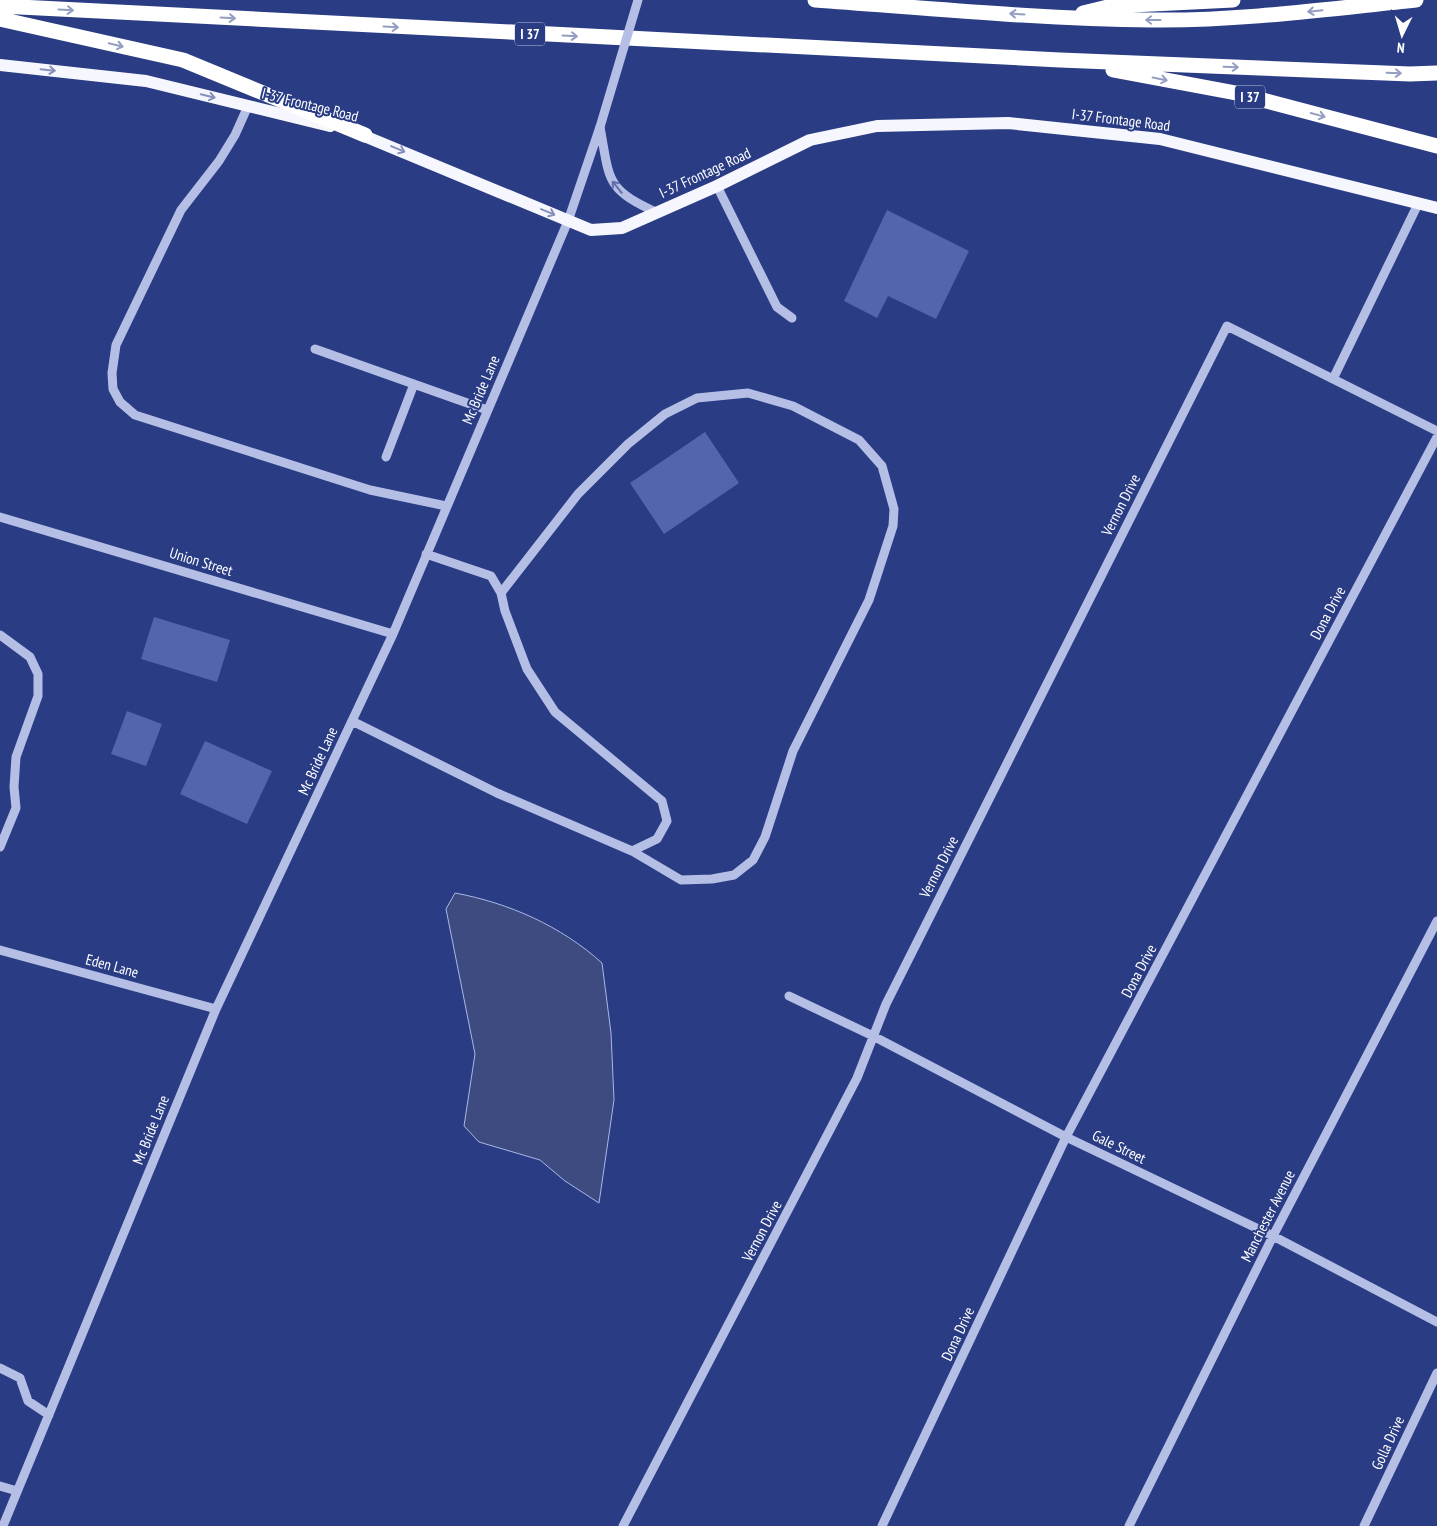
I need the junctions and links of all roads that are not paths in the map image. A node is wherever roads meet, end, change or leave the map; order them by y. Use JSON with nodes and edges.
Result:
{"nodes":[{"id":1,"x":638,"y":0,"type":"edge"},
{"id":2,"x":815,"y":0,"type":"edge"},
{"id":3,"x":1233,"y":0,"type":"edge"},
{"id":4,"x":1416,"y":0,"type":"edge"},
{"id":5,"x":0,"y":6,"type":"edge"},
{"id":6,"x":1066,"y":18,"type":"junction"},
{"id":7,"x":0,"y":19,"type":"edge"},
{"id":8,"x":1060,"y":60,"type":"junction"},
{"id":9,"x":0,"y":65,"type":"edge"},
{"id":10,"x":1437,"y":73,"type":"edge"},
{"id":11,"x":248,"y":106,"type":"junction"},
{"id":12,"x":600,"y":127,"type":"junction"},
{"id":13,"x":366,"y":135,"type":"junction"},
{"id":14,"x":1437,"y":146,"type":"edge"},
{"id":15,"x":717,"y":186,"type":"junction"},
{"id":16,"x":1418,"y":204,"type":"junction"},
{"id":17,"x":1437,"y":208,"type":"edge"},
{"id":18,"x":658,"y":213,"type":"junction"},
{"id":19,"x":568,"y":221,"type":"junction"},
{"id":20,"x":792,"y":318,"type":"dead end"},
{"id":21,"x":315,"y":349,"type":"dead end"},
{"id":22,"x":1333,"y":379,"type":"junction"},
{"id":23,"x":414,"y":384,"type":"junction"},
{"id":24,"x":487,"y":410,"type":"junction"},
{"id":25,"x":1437,"y":431,"type":"edge"},
{"id":26,"x":1437,"y":437,"type":"edge"},
{"id":27,"x":386,"y":457,"type":"dead end"},
{"id":28,"x":446,"y":506,"type":"junction"},
{"id":29,"x":0,"y":517,"type":"edge"},
{"id":30,"x":426,"y":554,"type":"junction"},
{"id":31,"x":501,"y":593,"type":"junction"},
{"id":32,"x":0,"y":634,"type":"edge"},
{"id":33,"x":393,"y":634,"type":"junction"},
{"id":34,"x":352,"y":721,"type":"junction"},
{"id":35,"x":0,"y":847,"type":"edge"},
{"id":36,"x":632,"y":851,"type":"junction"},
{"id":37,"x":1437,"y":921,"type":"edge"},
{"id":38,"x":0,"y":950,"type":"edge"},
{"id":39,"x":789,"y":996,"type":"dead end"},
{"id":40,"x":216,"y":1008,"type":"junction"},
{"id":41,"x":873,"y":1036,"type":"junction"},
{"id":42,"x":1066,"y":1137,"type":"junction"},
{"id":43,"x":1273,"y":1236,"type":"junction"},
{"id":44,"x":1437,"y":1322,"type":"edge"},
{"id":45,"x":0,"y":1368,"type":"edge"},
{"id":46,"x":1437,"y":1373,"type":"edge"},
{"id":47,"x":49,"y":1415,"type":"junction"},
{"id":48,"x":0,"y":1486,"type":"edge"},
{"id":49,"x":18,"y":1491,"type":"junction"},
{"id":50,"x":3,"y":1526,"type":"edge"},
{"id":51,"x":623,"y":1526,"type":"edge"},
{"id":52,"x":882,"y":1526,"type":"edge"},
{"id":53,"x":1129,"y":1526,"type":"edge"},
{"id":54,"x":1364,"y":1526,"type":"edge"}],
"edges":[{"from":1,"to":12,"type":"street","name":"Mc Bride Lane","bridge":true},
{"from":6,"to":2,"type":"highway","one_way":true},
{"from":3,"to":6,"type":"highway"},
{"from":4,"to":6,"type":"highway","one_way":true},
{"from":5,"to":8,"type":"highway","number":"I 37","one_way":true},
{"from":7,"to":13,"type":"highway","one_way":true},
{"from":8,"to":10,"type":"highway","one_way":true},
{"from":8,"to":14,"type":"highway","number":"I 37","one_way":true},
{"from":9,"to":11,"type":"main road","name":"I-37 Frontage Road","one_way":true},
{"from":11,"to":13,"type":"main road","name":"I-37 Frontage Road"},
{"from":11,"to":28,"type":"street"},
{"from":18,"to":12,"type":"street","one_way":true},
{"from":12,"to":19,"type":"street","name":"Mc Bride Lane"},
{"from":13,"to":19,"type":"main road","name":"I-37 Frontage Road","one_way":true},
{"from":15,"to":16,"type":"main road","name":"I-37 Frontage Road"},
{"from":15,"to":18,"type":"main road","name":"I-37 Frontage Road"},
{"from":15,"to":20,"type":"street"},
{"from":16,"to":17,"type":"main road","name":"I-37 Frontage Road"},
{"from":16,"to":22,"type":"street"},
{"from":18,"to":19,"type":"main road","name":"I-37 Frontage Road"},
{"from":19,"to":24,"type":"street","name":"Mc Bride Lane"},
{"from":21,"to":23,"type":"street"},
{"from":22,"to":25,"type":"street"},
{"from":22,"to":41,"type":"street","name":"Vernon Drive"},
{"from":23,"to":24,"type":"street"},
{"from":23,"to":27,"type":"street"},
{"from":24,"to":28,"type":"street","name":"Mc Bride Lane"},
{"from":26,"to":42,"type":"street","name":"Dona Drive"},
{"from":28,"to":30,"type":"street","name":"Mc Bride Lane"},
{"from":29,"to":33,"type":"street","name":"Union Street"},
{"from":30,"to":31,"type":"street"},
{"from":30,"to":33,"type":"street","name":"Mc Bride Lane"},
{"from":31,"to":36,"type":"street"},
{"from":31,"to":36,"type":"street"},
{"from":32,"to":35,"type":"street"},
{"from":33,"to":34,"type":"street","name":"Mc Bride Lane"},
{"from":34,"to":36,"type":"street"},
{"from":34,"to":40,"type":"street","name":"Mc Bride Lane"},
{"from":37,"to":43,"type":"street","name":"Manchester Avenue"},
{"from":38,"to":40,"type":"street","name":"Eden Lane"},
{"from":39,"to":41,"type":"street","name":"Gale Street"},
{"from":40,"to":47,"type":"street","name":"Mc Bride Lane"},
{"from":41,"to":42,"type":"street","name":"Gale Street"},
{"from":41,"to":51,"type":"street","name":"Vernon Drive"},
{"from":42,"to":43,"type":"street","name":"Gale Street"},
{"from":42,"to":52,"type":"street","name":"Dona Drive"},
{"from":43,"to":44,"type":"street","name":"Gale Street"},
{"from":43,"to":53,"type":"street","name":"Manchester Avenue"},
{"from":45,"to":47,"type":"street"},
{"from":46,"to":54,"type":"street","name":"Golla Drive"},
{"from":47,"to":49,"type":"street","name":"Mc Bride Lane"},
{"from":48,"to":49,"type":"street"},
{"from":49,"to":50,"type":"street","name":"Mc Bride Lane"}]}
